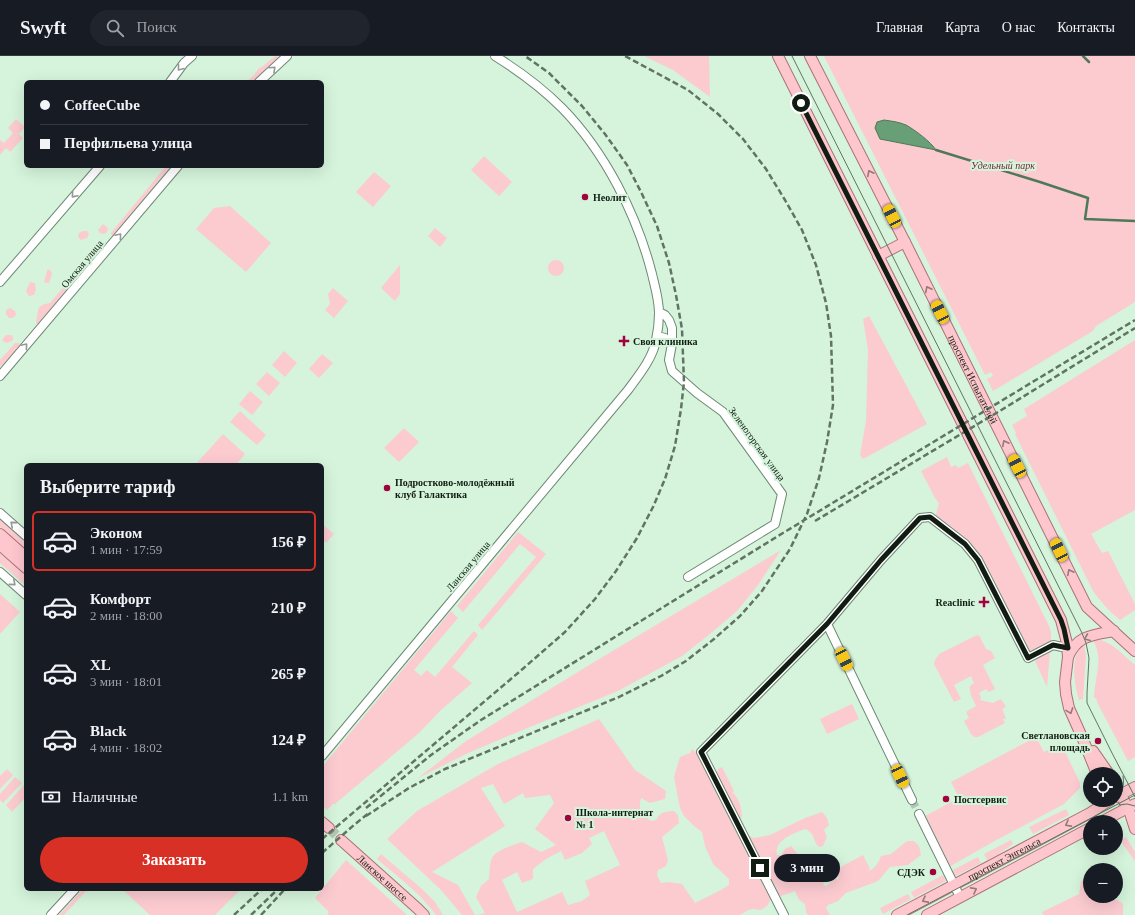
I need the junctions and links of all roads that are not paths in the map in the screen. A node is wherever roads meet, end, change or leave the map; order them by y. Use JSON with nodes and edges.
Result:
{"nodes":[{"id":1,"x":192,"y":56,"type":"edge"},
{"id":2,"x":287,"y":56,"type":"edge"},
{"id":3,"x":495,"y":56,"type":"edge"},
{"id":4,"x":778,"y":56,"type":"edge"},
{"id":5,"x":810,"y":56,"type":"edge"},
{"id":6,"x":171,"y":80,"type":"edge"},
{"id":7,"x":261,"y":80,"type":"edge"},
{"id":8,"x":98,"y":168,"type":"edge"},
{"id":9,"x":176,"y":168,"type":"edge"},
{"id":10,"x":905,"y":242,"type":"junction"},
{"id":11,"x":878,"y":256,"type":"junction"},
{"id":12,"x":0,"y":282,"type":"edge"},
{"id":13,"x":659,"y":312,"type":"junction"},
{"id":14,"x":657,"y":336,"type":"junction"},
{"id":15,"x":672,"y":344,"type":"junction"},
{"id":16,"x":0,"y":376,"type":"edge"},
{"id":17,"x":0,"y":513,"type":"edge"},
{"id":18,"x":0,"y":534,"type":"edge"},
{"id":19,"x":24,"y":534,"type":"edge"},
{"id":20,"x":0,"y":545,"type":"edge"},
{"id":21,"x":24,"y":555,"type":"edge"},
{"id":22,"x":24,"y":566,"type":"edge"},
{"id":23,"x":0,"y":572,"type":"edge"},
{"id":24,"x":688,"y":577,"type":"dead end"},
{"id":25,"x":24,"y":593,"type":"edge"},
{"id":26,"x":827,"y":624,"type":"junction"},
{"id":27,"x":1114,"y":631,"type":"junction"},
{"id":28,"x":1135,"y":651,"type":"edge"},
{"id":29,"x":1068,"y":652,"type":"junction"},
{"id":30,"x":1082,"y":737,"type":"junction"},
{"id":31,"x":324,"y":754,"type":"edge"},
{"id":32,"x":1095,"y":767,"type":"edge"},
{"id":33,"x":1104,"y":767,"type":"edge"},
{"id":34,"x":1135,"y":787,"type":"edge"},
{"id":35,"x":1123,"y":792,"type":"edge"},
{"id":36,"x":912,"y":800,"type":"tunnel mouth"},
{"id":37,"x":1098,"y":807,"type":"edge"},
{"id":38,"x":1128,"y":808,"type":"edge"},
{"id":39,"x":919,"y":814,"type":"tunnel mouth"},
{"id":40,"x":1114,"y":815,"type":"edge"},
{"id":41,"x":1134,"y":827,"type":"edge"},
{"id":42,"x":1083,"y":832,"type":"edge"},
{"id":43,"x":341,"y":840,"type":"tunnel mouth"},
{"id":44,"x":954,"y":885,"type":"junction"},
{"id":45,"x":73,"y":891,"type":"edge"},
{"id":46,"x":960,"y":897,"type":"junction"},
{"id":47,"x":51,"y":915,"type":"edge"},
{"id":48,"x":424,"y":915,"type":"edge"},
{"id":49,"x":784,"y":915,"type":"edge"},
{"id":50,"x":897,"y":915,"type":"edge"},
{"id":51,"x":927,"y":915,"type":"edge"}],
"edges":[{"from":1,"to":6,"type":"street","one_way":true},
{"from":7,"to":2,"type":"street","one_way":true},
{"from":3,"to":13,"type":"street","name":"Ланская улица"},
{"from":4,"to":11,"type":"main road"},
{"from":10,"to":5,"type":"main road","name":"проспект Испытателей","one_way":true},
{"from":8,"to":12,"type":"street","one_way":true},
{"from":16,"to":9,"type":"street","name":"Омская улица","one_way":true},
{"from":10,"to":11,"type":"main road"},
{"from":27,"to":10,"type":"main road","name":"проспект Испытателей","one_way":true},
{"from":11,"to":29,"type":"main road"},
{"from":13,"to":14,"type":"street","name":"Ланская улица"},
{"from":13,"to":15,"type":"street"},
{"from":14,"to":15,"type":"street"},
{"from":14,"to":31,"type":"street","name":"Ланская улица"},
{"from":15,"to":24,"type":"street","name":"Зеленогорская улица"},
{"from":19,"to":17,"type":"street","one_way":true},
{"from":18,"to":21,"type":"main road"},
{"from":20,"to":22,"type":"main road"},
{"from":23,"to":25,"type":"street","one_way":true},
{"from":26,"to":29,"type":"street"},
{"from":26,"to":36,"type":"street"},
{"from":26,"to":49,"type":"street"},
{"from":27,"to":28,"type":"main road"},
{"from":27,"to":29,"type":"main road","one_way":true},
{"from":29,"to":30,"type":"main road","one_way":true},
{"from":30,"to":32,"type":"main road"},
{"from":30,"to":33,"type":"main road"},
{"from":34,"to":35,"type":"main road","name":"проспект Энгельса"},
{"from":37,"to":44,"type":"main road","name":"проспект Энгельса","one_way":true},
{"from":38,"to":40,"type":"main road"},
{"from":38,"to":41,"type":"main road"},
{"from":39,"to":44,"type":"street"},
{"from":46,"to":42,"type":"main road","name":"проспект Энгельса","one_way":true},
{"from":43,"to":48,"type":"main road","name":"Ланское шоссе"},
{"from":44,"to":46,"type":"street"},
{"from":44,"to":50,"type":"main road","name":"проспект Энгельса","one_way":true},
{"from":45,"to":47,"type":"street"},
{"from":46,"to":51,"type":"main road","name":"проспект Энгельса"}]}
